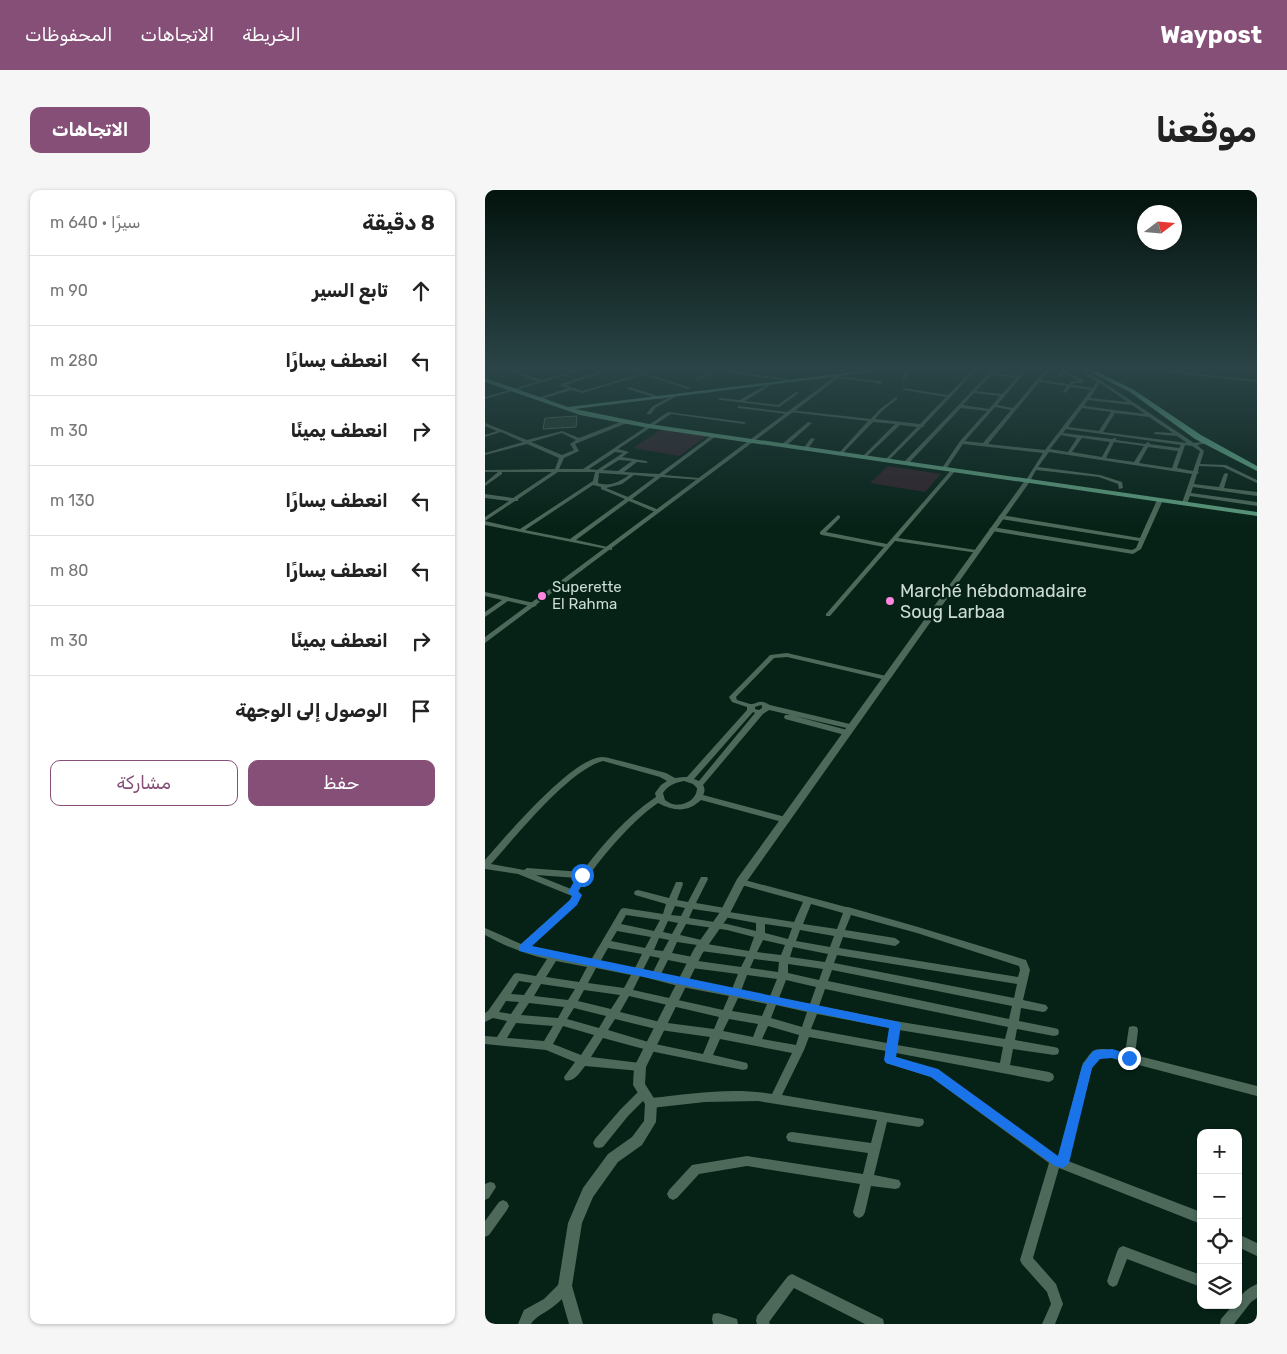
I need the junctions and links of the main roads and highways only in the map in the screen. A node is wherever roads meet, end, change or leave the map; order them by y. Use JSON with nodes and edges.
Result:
{"nodes":[{"id":1,"x":616,"y":420,"type":"edge"},
{"id":2,"x":1174,"y":420,"type":"edge"},
{"id":3,"x":1180,"y":420,"type":"edge"},
{"id":4,"x":1257,"y":465,"type":"edge"},
{"id":5,"x":1257,"y":469,"type":"edge"},
{"id":6,"x":1257,"y":514,"type":"edge"}],
"edges":[{"from":1,"to":6,"type":"main road"},
{"from":2,"to":5,"type":"highway"},
{"from":3,"to":4,"type":"highway"}]}
